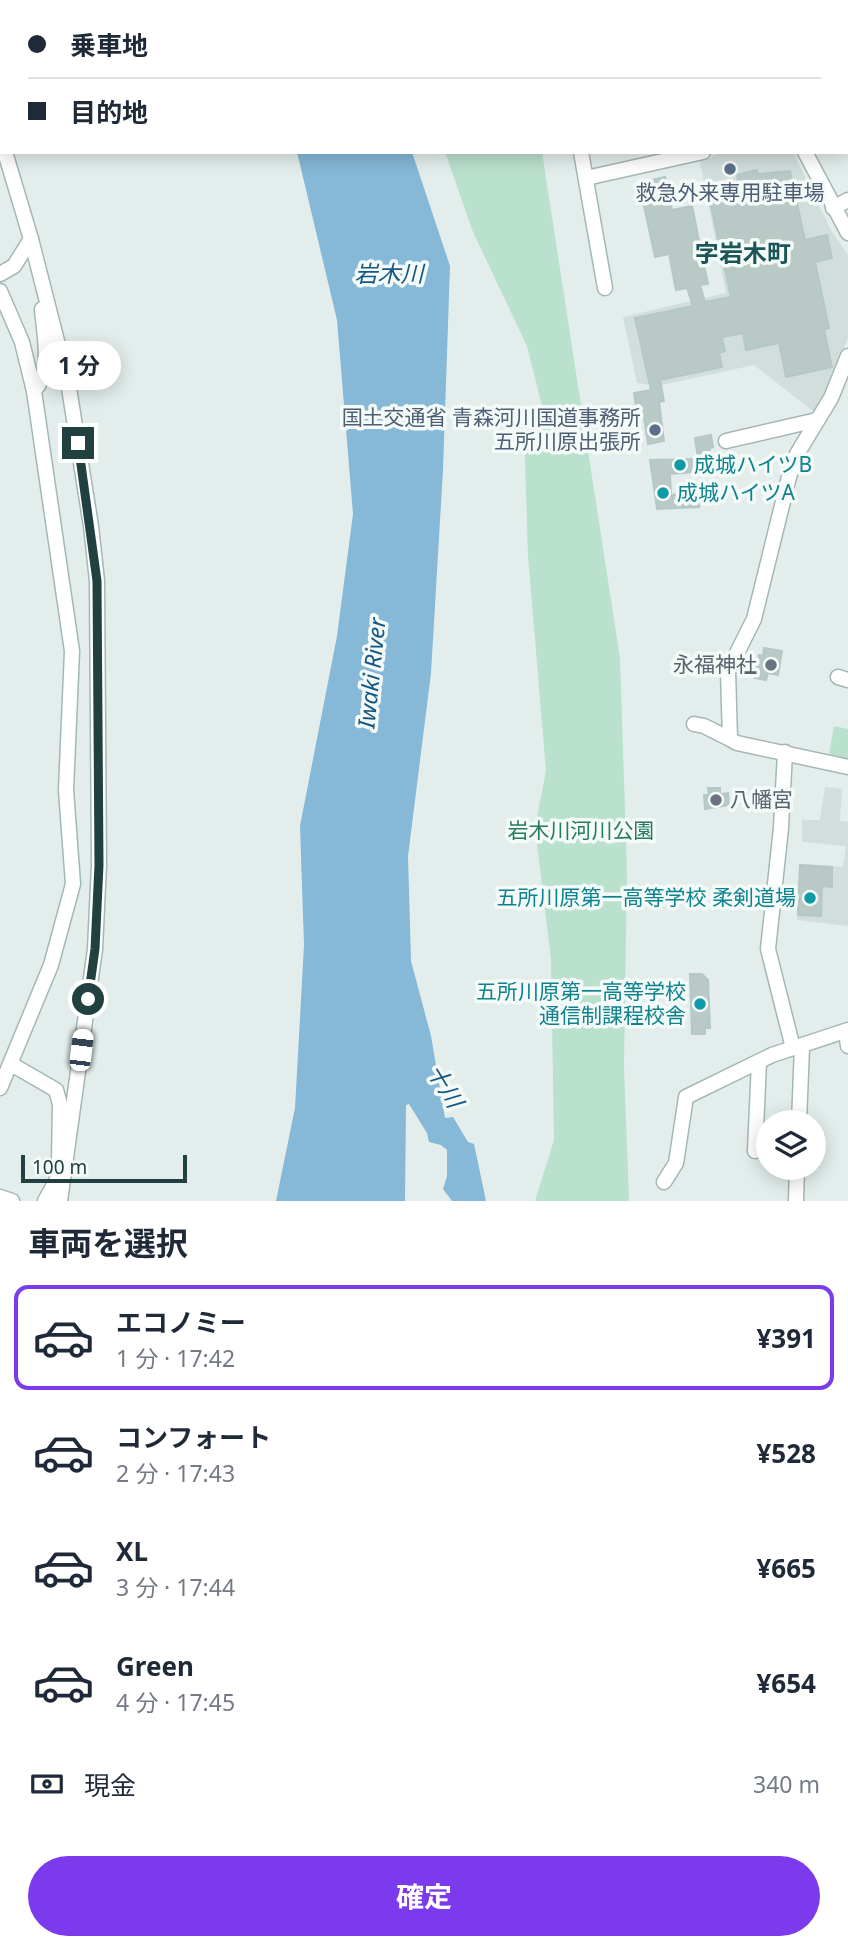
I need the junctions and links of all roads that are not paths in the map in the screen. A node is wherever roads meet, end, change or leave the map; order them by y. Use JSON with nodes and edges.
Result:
{"nodes":[{"id":1,"x":6,"y":154,"type":"edge"},
{"id":2,"x":582,"y":154,"type":"edge"},
{"id":3,"x":694,"y":154,"type":"edge"},
{"id":4,"x":806,"y":154,"type":"edge"},
{"id":5,"x":586,"y":177,"type":"junction"},
{"id":6,"x":848,"y":200,"type":"edge"},
{"id":7,"x":833,"y":208,"type":"junction"},
{"id":8,"x":848,"y":233,"type":"edge"},
{"id":9,"x":31,"y":239,"type":"junction"},
{"id":10,"x":0,"y":274,"type":"edge"},
{"id":11,"x":605,"y":288,"type":"dead end"},
{"id":12,"x":0,"y":291,"type":"edge"},
{"id":13,"x":45,"y":294,"type":"junction"},
{"id":14,"x":43,"y":328,"type":"junction"},
{"id":15,"x":22,"y":342,"type":"junction"},
{"id":16,"x":848,"y":356,"type":"edge"},
{"id":17,"x":34,"y":391,"type":"junction"},
{"id":18,"x":817,"y":420,"type":"junction"},
{"id":19,"x":726,"y":441,"type":"dead end"},
{"id":20,"x":694,"y":724,"type":"dead end"},
{"id":21,"x":730,"y":738,"type":"junction"},
{"id":22,"x":785,"y":751,"type":"junction"},
{"id":23,"x":848,"y":767,"type":"edge"},
{"id":24,"x":847,"y":1036,"type":"edge"},
{"id":25,"x":798,"y":1048,"type":"junction"},
{"id":26,"x":759,"y":1062,"type":"junction"},
{"id":27,"x":11,"y":1064,"type":"junction"},
{"id":28,"x":0,"y":1088,"type":"edge"},
{"id":29,"x":799,"y":1110,"type":"edge"},
{"id":30,"x":755,"y":1151,"type":"dead end"},
{"id":31,"x":63,"y":1174,"type":"junction"},
{"id":32,"x":797,"y":1180,"type":"edge"},
{"id":33,"x":664,"y":1182,"type":"dead end"},
{"id":34,"x":0,"y":1198,"type":"edge"},
{"id":35,"x":12,"y":1201,"type":"edge"},
{"id":36,"x":45,"y":1201,"type":"edge"},
{"id":37,"x":60,"y":1201,"type":"edge"},
{"id":38,"x":796,"y":1201,"type":"edge"}],
"edges":[{"from":1,"to":9,"type":"street"},
{"from":2,"to":5,"type":"street"},
{"from":3,"to":5,"type":"street"},
{"from":4,"to":7,"type":"street"},
{"from":5,"to":11,"type":"street"},
{"from":6,"to":7,"type":"street"},
{"from":7,"to":8,"type":"street"},
{"from":9,"to":10,"type":"street"},
{"from":9,"to":13,"type":"street"},
{"from":12,"to":15,"type":"street"},
{"from":13,"to":14,"type":"street"},
{"from":13,"to":31,"type":"street"},
{"from":14,"to":15,"type":"street"},
{"from":14,"to":17,"type":"street"},
{"from":15,"to":17,"type":"street"},
{"from":16,"to":18,"type":"street"},
{"from":17,"to":27,"type":"street"},
{"from":18,"to":19,"type":"street"},
{"from":18,"to":21,"type":"street"},
{"from":20,"to":21,"type":"street"},
{"from":21,"to":22,"type":"street"},
{"from":22,"to":23,"type":"street"},
{"from":22,"to":25,"type":"street"},
{"from":24,"to":25,"type":"street"},
{"from":25,"to":26,"type":"street"},
{"from":25,"to":29,"type":"street"},
{"from":26,"to":30,"type":"street"},
{"from":26,"to":33,"type":"street"},
{"from":27,"to":28,"type":"street"},
{"from":27,"to":31,"type":"street"},
{"from":31,"to":36,"type":"street"},
{"from":31,"to":37,"type":"street"},
{"from":32,"to":38,"type":"street"},
{"from":34,"to":35,"type":"street"}]}
